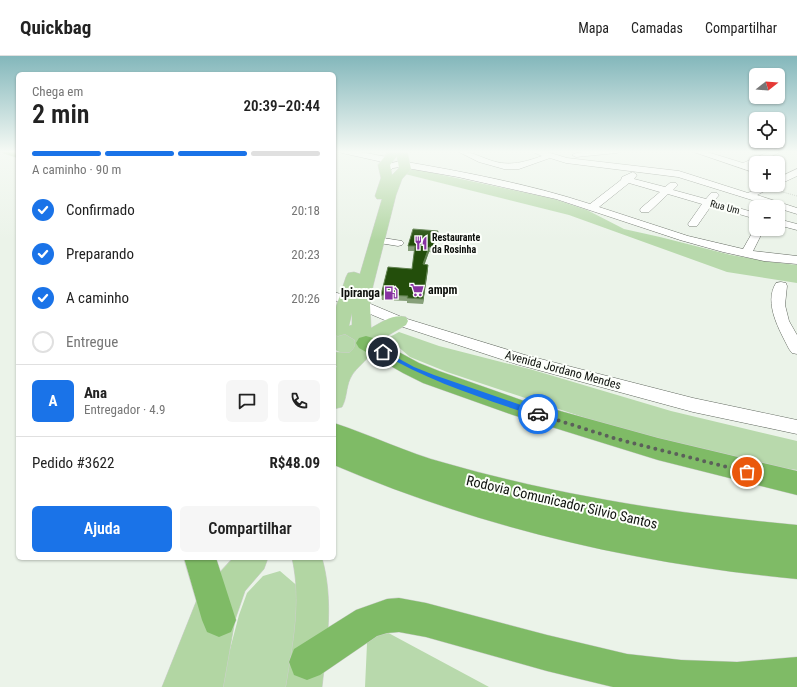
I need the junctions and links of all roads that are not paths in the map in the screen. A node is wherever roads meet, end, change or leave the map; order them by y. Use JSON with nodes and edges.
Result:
{"nodes":[{"id":1,"x":386,"y":180,"type":"edge"},
{"id":2,"x":395,"y":180,"type":"edge"},
{"id":3,"x":493,"y":180,"type":"edge"},
{"id":4,"x":625,"y":180,"type":"edge"},
{"id":5,"x":638,"y":180,"type":"edge"},
{"id":6,"x":700,"y":180,"type":"edge"},
{"id":7,"x":677,"y":181,"type":"dead end"},
{"id":8,"x":667,"y":191,"type":"junction"},
{"id":9,"x":716,"y":192,"type":"dead end"},
{"id":10,"x":757,"y":192,"type":"edge"},
{"id":11,"x":749,"y":196,"type":"junction"},
{"id":12,"x":709,"y":203,"type":"junction"},
{"id":13,"x":592,"y":207,"type":"junction"},
{"id":14,"x":645,"y":210,"type":"dead end"},
{"id":15,"x":797,"y":211,"type":"edge"},
{"id":16,"x":749,"y":214,"type":"edge"},
{"id":17,"x":693,"y":224,"type":"dead end"},
{"id":18,"x":785,"y":224,"type":"edge"},
{"id":19,"x":797,"y":227,"type":"edge"},
{"id":20,"x":756,"y":236,"type":"edge"},
{"id":21,"x":377,"y":240,"type":"junction"},
{"id":22,"x":398,"y":243,"type":"dead end"},
{"id":23,"x":746,"y":254,"type":"junction"},
{"id":24,"x":797,"y":260,"type":"edge"},
{"id":25,"x":781,"y":286,"type":"dead end"},
{"id":26,"x":348,"y":301,"type":"edge"},
{"id":27,"x":399,"y":321,"type":"junction"},
{"id":28,"x":336,"y":331,"type":"edge"},
{"id":29,"x":797,"y":349,"type":"edge"},
{"id":30,"x":353,"y":353,"type":"edge"},
{"id":31,"x":336,"y":396,"type":"edge"},
{"id":32,"x":797,"y":427,"type":"edge"},
{"id":33,"x":336,"y":434,"type":"edge"},
{"id":34,"x":336,"y":454,"type":"edge"},
{"id":35,"x":797,"y":483,"type":"edge"},
{"id":36,"x":797,"y":540,"type":"edge"},
{"id":37,"x":201,"y":560,"type":"edge"},
{"id":38,"x":251,"y":560,"type":"edge"},
{"id":39,"x":306,"y":560,"type":"edge"},
{"id":40,"x":797,"y":563,"type":"edge"},
{"id":41,"x":221,"y":600,"type":"junction"},
{"id":42,"x":306,"y":674,"type":"edge"},
{"id":43,"x":797,"y":676,"type":"edge"},
{"id":44,"x":187,"y":685,"type":"edge"}],
"edges":[{"from":1,"to":26,"type":"main road"},
{"from":2,"to":21,"type":"main road"},
{"from":3,"to":13,"type":"street"},
{"from":4,"to":13,"type":"street","name":"Rua Um"},
{"from":5,"to":8,"type":"street","name":"Rua Um"},
{"from":6,"to":11,"type":"street"},
{"from":7,"to":8,"type":"street"},
{"from":8,"to":12,"type":"street","name":"Rua Um"},
{"from":8,"to":14,"type":"street"},
{"from":9,"to":12,"type":"street"},
{"from":10,"to":11,"type":"street"},
{"from":11,"to":15,"type":"street"},
{"from":12,"to":16,"type":"street","name":"Rua Um"},
{"from":12,"to":17,"type":"street"},
{"from":13,"to":23,"type":"street"},
{"from":18,"to":19,"type":"street"},
{"from":20,"to":23,"type":"street"},
{"from":21,"to":22,"type":"street"},
{"from":21,"to":26,"type":"main road"},
{"from":23,"to":24,"type":"street"},
{"from":25,"to":29,"type":"street"},
{"from":26,"to":27,"type":"street","name":"Avenida Jordano Mendes"},
{"from":26,"to":28,"type":"main road"},
{"from":26,"to":30,"type":"main road"},
{"from":27,"to":30,"type":"main road"},
{"from":27,"to":32,"type":"street","name":"Avenida Jordano Mendes"},
{"from":28,"to":30,"type":"main road"},
{"from":30,"to":31,"type":"main road"},
{"from":30,"to":35,"type":"highway"},
{"from":33,"to":36,"type":"highway","name":"Rodovia Comunicador Silvio Santos"},
{"from":34,"to":40,"type":"highway","name":"Rodovia Comunicador Silvio Santos"},
{"from":37,"to":41,"type":"highway"},
{"from":38,"to":41,"type":"main road"},
{"from":39,"to":42,"type":"main road"},
{"from":41,"to":44,"type":"main road"},
{"from":42,"to":43,"type":"highway"}]}
